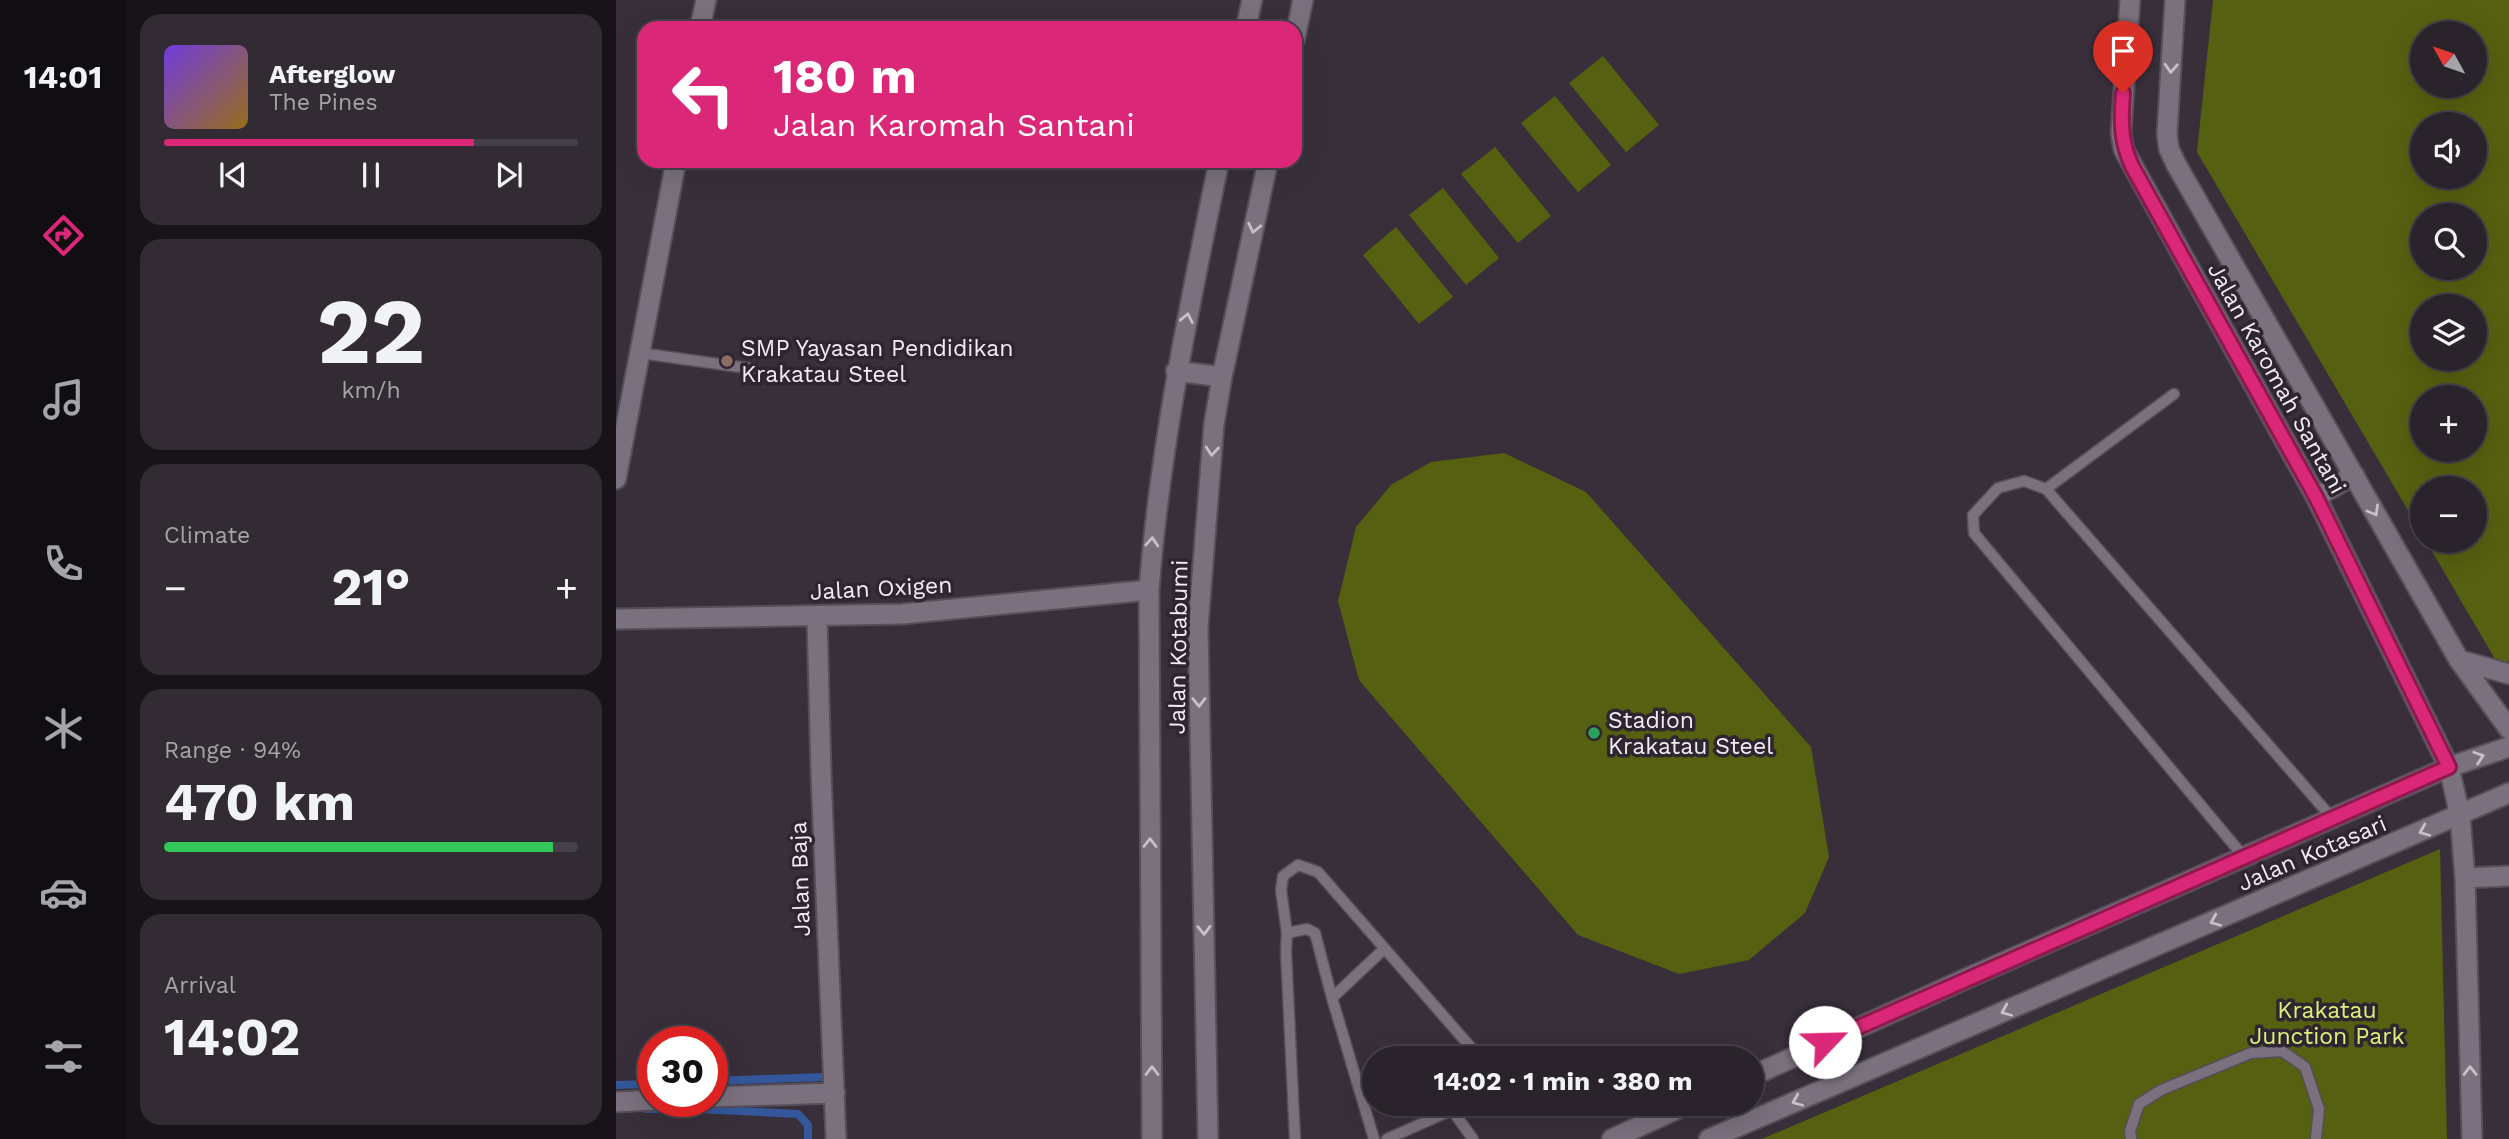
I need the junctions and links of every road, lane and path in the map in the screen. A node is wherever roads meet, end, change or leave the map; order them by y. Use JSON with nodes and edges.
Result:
{"nodes":[{"id":1,"x":706,"y":0,"type":"edge"},
{"id":2,"x":1252,"y":0,"type":"edge"},
{"id":3,"x":1303,"y":0,"type":"edge"},
{"id":4,"x":2130,"y":0,"type":"edge"},
{"id":5,"x":2175,"y":0,"type":"edge"},
{"id":6,"x":702,"y":21,"type":"edge"},
{"id":7,"x":1248,"y":21,"type":"edge"},
{"id":8,"x":1299,"y":21,"type":"edge"},
{"id":9,"x":675,"y":168,"type":"edge"},
{"id":10,"x":1218,"y":168,"type":"edge"},
{"id":11,"x":1267,"y":168,"type":"edge"},
{"id":12,"x":640,"y":353,"type":"junction"},
{"id":13,"x":754,"y":369,"type":"dead end"},
{"id":14,"x":1176,"y":372,"type":"junction"},
{"id":15,"x":1222,"y":377,"type":"junction"},
{"id":16,"x":2174,"y":394,"type":"dead end"},
{"id":17,"x":2354,"y":475,"type":"junction"},
{"id":18,"x":616,"y":479,"type":"edge"},
{"id":19,"x":2046,"y":489,"type":"junction"},
{"id":20,"x":2316,"y":497,"type":"junction"},
{"id":21,"x":1149,"y":590,"type":"junction"},
{"id":22,"x":817,"y":617,"type":"junction"},
{"id":23,"x":616,"y":620,"type":"edge"},
{"id":24,"x":2459,"y":660,"type":"junction"},
{"id":25,"x":2509,"y":674,"type":"edge"},
{"id":26,"x":2509,"y":729,"type":"edge"},
{"id":27,"x":2509,"y":747,"type":"edge"},
{"id":28,"x":2449,"y":767,"type":"junction"},
{"id":29,"x":2509,"y":793,"type":"edge"},
{"id":30,"x":2460,"y":816,"type":"junction"},
{"id":31,"x":2332,"y":818,"type":"junction"},
{"id":32,"x":2244,"y":857,"type":"junction"},
{"id":33,"x":2509,"y":876,"type":"edge"},
{"id":34,"x":2465,"y":878,"type":"junction"},
{"id":35,"x":1287,"y":933,"type":"junction"},
{"id":36,"x":1384,"y":949,"type":"junction"},
{"id":37,"x":1332,"y":998,"type":"junction"},
{"id":38,"x":1470,"y":1046,"type":"edge"},
{"id":39,"x":1764,"y":1071,"type":"edge"},
{"id":40,"x":835,"y":1093,"type":"junction"},
{"id":41,"x":728,"y":1096,"type":"edge"},
{"id":42,"x":637,"y":1101,"type":"edge"},
{"id":43,"x":616,"y":1102,"type":"edge"},
{"id":44,"x":1439,"y":1116,"type":"edge"},
{"id":45,"x":1456,"y":1116,"type":"edge"},
{"id":46,"x":1662,"y":1116,"type":"edge"},
{"id":47,"x":836,"y":1139,"type":"edge"},
{"id":48,"x":1152,"y":1139,"type":"edge"},
{"id":49,"x":1208,"y":1139,"type":"edge"},
{"id":50,"x":1294,"y":1139,"type":"edge"},
{"id":51,"x":1374,"y":1139,"type":"edge"},
{"id":52,"x":1387,"y":1139,"type":"edge"},
{"id":53,"x":1473,"y":1139,"type":"edge"},
{"id":54,"x":1612,"y":1139,"type":"edge"},
{"id":55,"x":1709,"y":1139,"type":"edge"},
{"id":56,"x":2131,"y":1139,"type":"edge"},
{"id":57,"x":2316,"y":1139,"type":"edge"},
{"id":58,"x":2472,"y":1139,"type":"edge"}],
"edges":[{"from":1,"to":6,"type":"street"},
{"from":2,"to":7,"type":"street"},
{"from":3,"to":8,"type":"street"},
{"from":4,"to":20,"type":"street","name":"Jalan Karomah Santani"},
{"from":5,"to":17,"type":"street","name":"Jalan Karomah Santani","one_way":true},
{"from":9,"to":12,"type":"street"},
{"from":14,"to":10,"type":"street","name":"Jalan Kotabumi","one_way":true},
{"from":11,"to":15,"type":"street","name":"Jalan Kotabumi","one_way":true},
{"from":12,"to":13,"type":"lane"},
{"from":12,"to":18,"type":"street"},
{"from":14,"to":15,"type":"street"},
{"from":21,"to":14,"type":"street","name":"Jalan Kotabumi","one_way":true},
{"from":15,"to":49,"type":"street","name":"Jalan Kotabumi","one_way":true},
{"from":16,"to":19,"type":"lane"},
{"from":17,"to":20,"type":"street"},
{"from":17,"to":24,"type":"street","name":"Jalan Karomah Santani","one_way":true},
{"from":19,"to":31,"type":"lane"},
{"from":19,"to":32,"type":"lane"},
{"from":20,"to":28,"type":"street","name":"Jalan Karomah Santani"},
{"from":21,"to":22,"type":"street","name":"Jalan Oxigen"},
{"from":48,"to":21,"type":"street","name":"Jalan Kotabumi","one_way":true},
{"from":22,"to":23,"type":"street","name":"Jalan Oxigen"},
{"from":22,"to":40,"type":"street","name":"Jalan Baja"},
{"from":24,"to":25,"type":"street"},
{"from":24,"to":26,"type":"street","name":"Jalan Karomah Santani"},
{"from":28,"to":27,"type":"street","name":"Jalan Kotasari","one_way":true},
{"from":28,"to":30,"type":"street","name":"Jalan Karomah Santani"},
{"from":28,"to":31,"type":"street","name":"Jalan Kotasari"},
{"from":29,"to":30,"type":"street","name":"Jalan Kotasari"},
{"from":30,"to":34,"type":"street","name":"Jalan Karomah Santani"},
{"from":30,"to":55,"type":"street","name":"Jalan Kotasari","one_way":true},
{"from":31,"to":32,"type":"street","name":"Jalan Kotasari"},
{"from":32,"to":39,"type":"street","name":"Jalan Kotasari"},
{"from":33,"to":34,"type":"street"},
{"from":58,"to":34,"type":"street","name":"Jalan Karomah Santani","one_way":true},
{"from":35,"to":36,"type":"lane"},
{"from":35,"to":37,"type":"lane"},
{"from":35,"to":50,"type":"lane"},
{"from":36,"to":37,"type":"lane"},
{"from":36,"to":38,"type":"lane"},
{"from":37,"to":51,"type":"lane"},
{"from":40,"to":41,"type":"street"},
{"from":40,"to":47,"type":"street","name":"Jalan Baja"},
{"from":42,"to":43,"type":"street"},
{"from":44,"to":52,"type":"lane"},
{"from":45,"to":53,"type":"lane"},
{"from":46,"to":54,"type":"street"},
{"from":56,"to":57,"type":"lane"}]}
